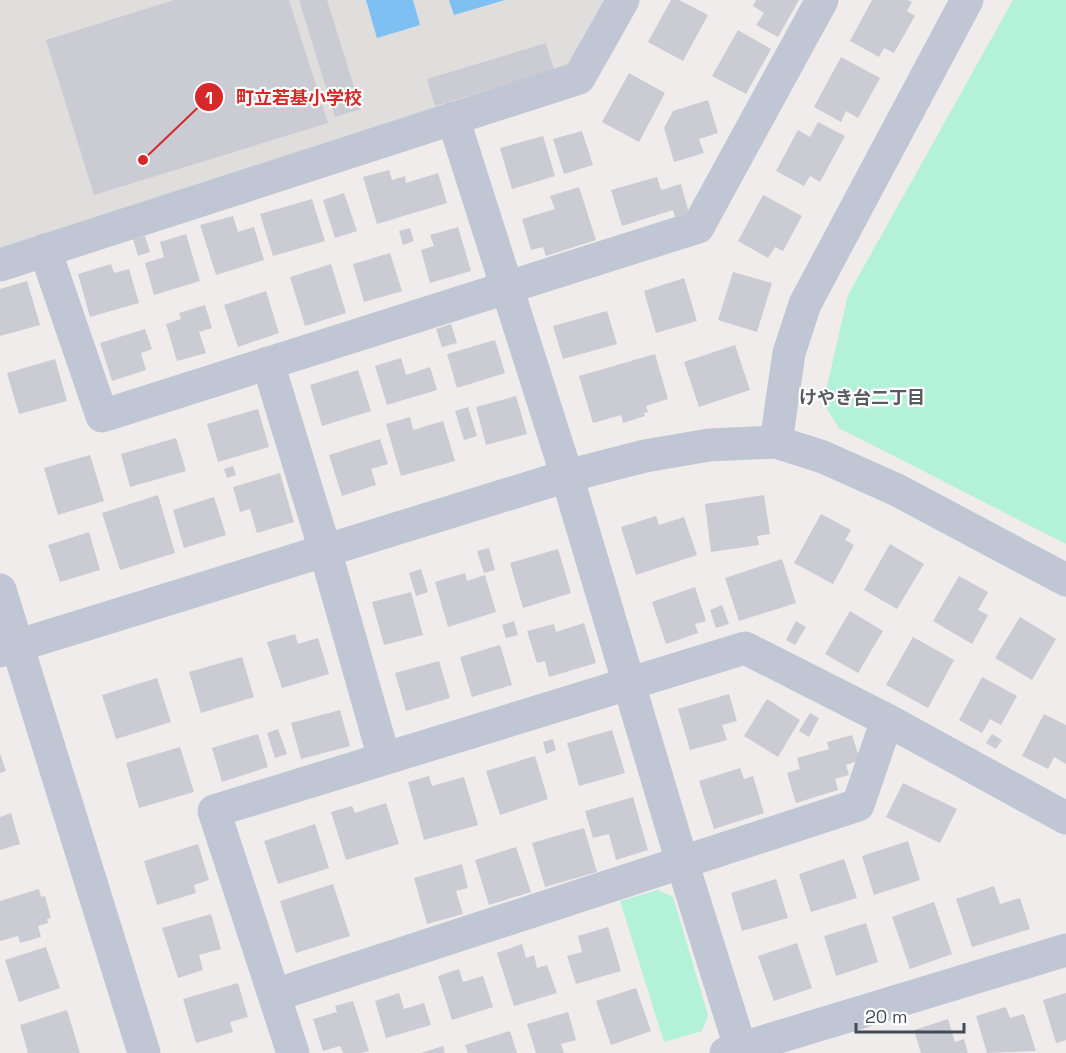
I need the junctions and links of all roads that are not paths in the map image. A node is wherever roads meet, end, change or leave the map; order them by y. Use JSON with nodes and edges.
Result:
{"nodes":[{"id":1,"x":623,"y":0,"type":"edge"},
{"id":2,"x":822,"y":0,"type":"edge"},
{"id":3,"x":967,"y":0,"type":"edge"},
{"id":4,"x":453,"y":118,"type":"junction"},
{"id":5,"x":45,"y":250,"type":"junction"},
{"id":6,"x":0,"y":265,"type":"edge"},
{"id":7,"x":508,"y":288,"type":"junction"},
{"id":8,"x":268,"y":363,"type":"junction"},
{"id":9,"x":776,"y":442,"type":"junction"},
{"id":10,"x":567,"y":476,"type":"junction"},
{"id":11,"x":325,"y":550,"type":"junction"},
{"id":12,"x":1066,"y":580,"type":"edge"},
{"id":13,"x":0,"y":590,"type":"edge"},
{"id":14,"x":8,"y":649,"type":"edge"},
{"id":15,"x":630,"y":683,"type":"junction"},
{"id":16,"x":887,"y":720,"type":"junction"},
{"id":17,"x":384,"y":758,"type":"junction"},
{"id":18,"x":1066,"y":818,"type":"edge"},
{"id":19,"x":682,"y":862,"type":"junction"},
{"id":20,"x":1066,"y":950,"type":"edge"},
{"id":21,"x":275,"y":995,"type":"junction"},
{"id":22,"x":736,"y":1051,"type":"edge"},
{"id":23,"x":144,"y":1053,"type":"edge"},
{"id":24,"x":293,"y":1053,"type":"edge"}],
"edges":[{"from":1,"to":4,"type":"street"},
{"from":2,"to":7,"type":"street"},
{"from":3,"to":9,"type":"street"},
{"from":4,"to":5,"type":"street"},
{"from":4,"to":7,"type":"street"},
{"from":5,"to":6,"type":"street"},
{"from":5,"to":8,"type":"street"},
{"from":7,"to":8,"type":"street"},
{"from":7,"to":10,"type":"street"},
{"from":8,"to":11,"type":"street"},
{"from":9,"to":10,"type":"street"},
{"from":9,"to":12,"type":"street"},
{"from":10,"to":11,"type":"street"},
{"from":10,"to":15,"type":"street"},
{"from":11,"to":14,"type":"street"},
{"from":11,"to":17,"type":"street"},
{"from":13,"to":14,"type":"street"},
{"from":14,"to":23,"type":"street"},
{"from":15,"to":16,"type":"street"},
{"from":15,"to":17,"type":"street"},
{"from":15,"to":19,"type":"street"},
{"from":16,"to":18,"type":"street"},
{"from":16,"to":19,"type":"street"},
{"from":17,"to":21,"type":"street"},
{"from":19,"to":21,"type":"street"},
{"from":19,"to":22,"type":"street"},
{"from":20,"to":22,"type":"street"},
{"from":21,"to":24,"type":"street"}]}
